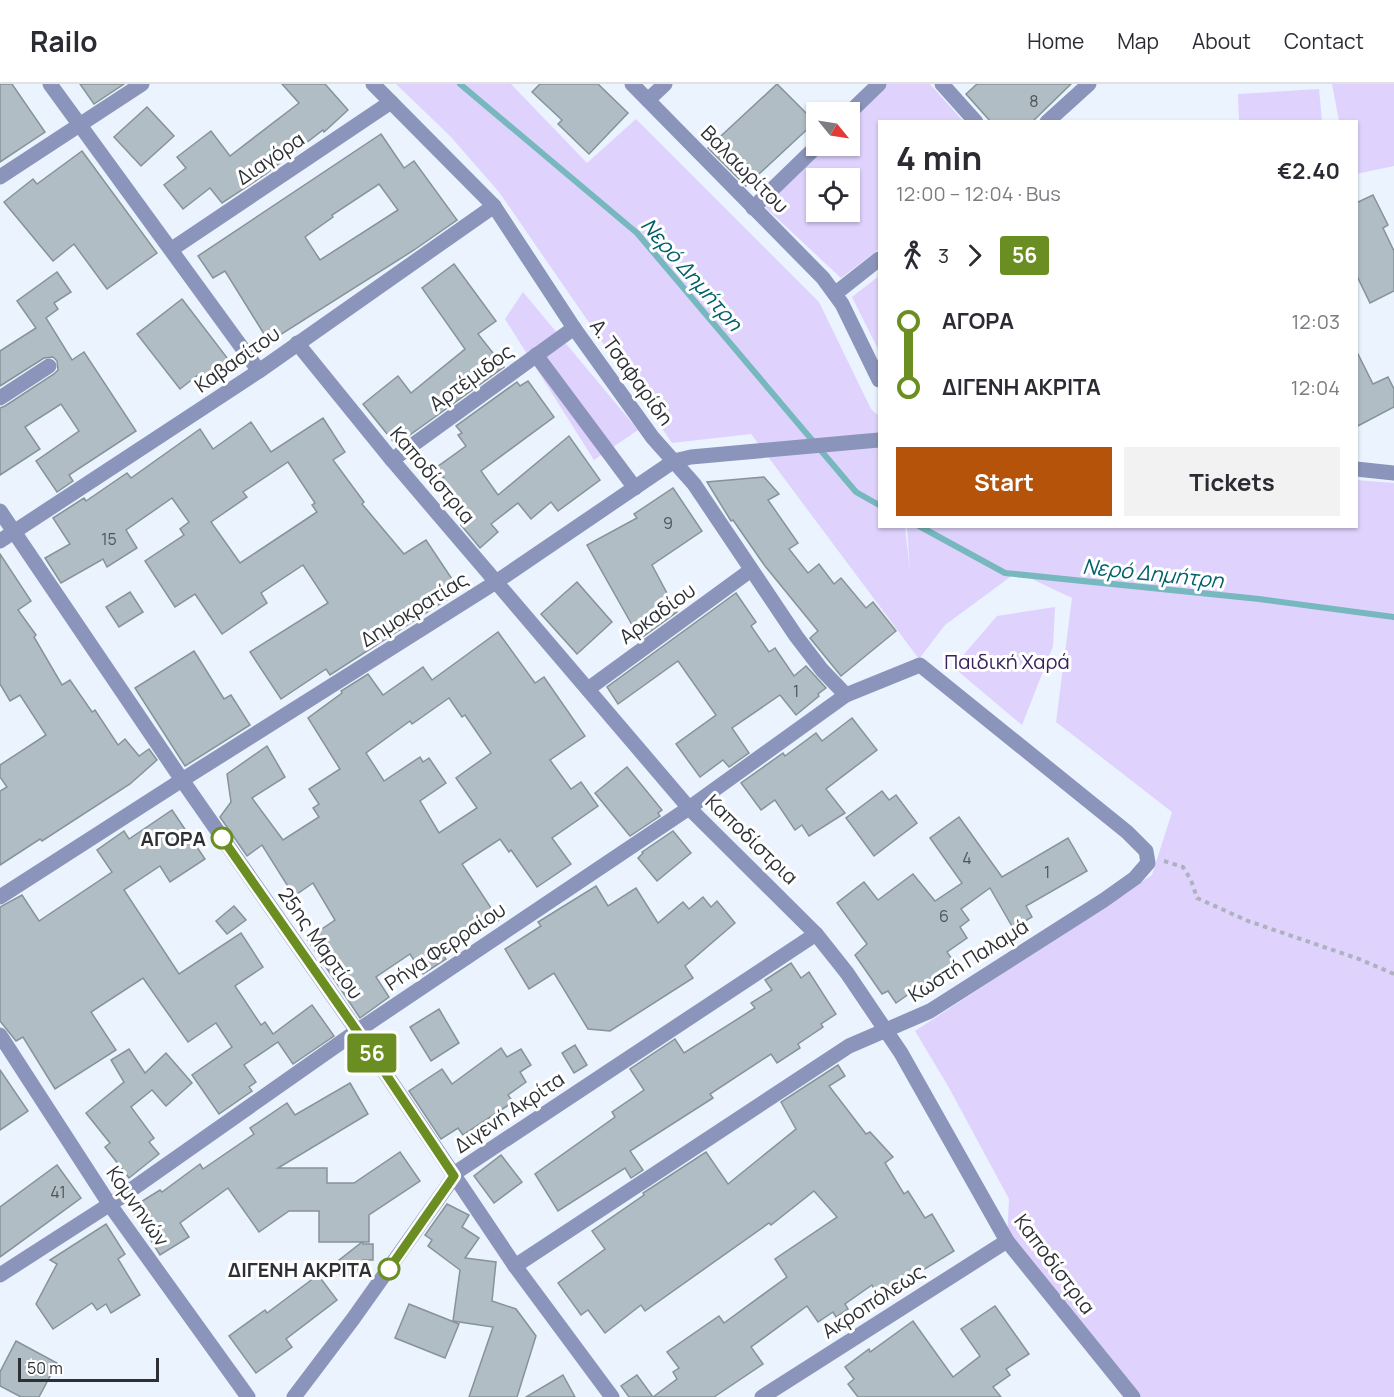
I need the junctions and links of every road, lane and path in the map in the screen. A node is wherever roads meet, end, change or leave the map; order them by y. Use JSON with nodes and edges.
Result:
{"nodes":[{"id":1,"x":50,"y":84,"type":"edge"},
{"id":2,"x":142,"y":84,"type":"edge"},
{"id":3,"x":373,"y":84,"type":"edge"},
{"id":4,"x":632,"y":84,"type":"edge"},
{"id":5,"x":665,"y":84,"type":"edge"},
{"id":6,"x":879,"y":84,"type":"edge"},
{"id":7,"x":942,"y":84,"type":"edge"},
{"id":8,"x":1088,"y":84,"type":"edge"},
{"id":9,"x":1096,"y":84,"type":"edge"},
{"id":10,"x":648,"y":100,"type":"junction"},
{"id":11,"x":391,"y":102,"type":"junction"},
{"id":12,"x":860,"y":102,"type":"edge"},
{"id":13,"x":974,"y":120,"type":"edge"},
{"id":14,"x":1049,"y":120,"type":"edge"},
{"id":15,"x":79,"y":125,"type":"junction"},
{"id":16,"x":806,"y":156,"type":"edge"},
{"id":17,"x":0,"y":177,"type":"edge"},
{"id":18,"x":494,"y":206,"type":"junction"},
{"id":19,"x":753,"y":208,"type":"junction"},
{"id":20,"x":172,"y":249,"type":"junction"},
{"id":21,"x":878,"y":261,"type":"edge"},
{"id":22,"x":836,"y":294,"type":"junction"},
{"id":23,"x":574,"y":328,"type":"junction"},
{"id":24,"x":297,"y":343,"type":"junction"},
{"id":25,"x":536,"y":355,"type":"junction"},
{"id":26,"x":49,"y":366,"type":"dead end"},
{"id":27,"x":259,"y":371,"type":"junction"},
{"id":28,"x":878,"y":378,"type":"edge"},
{"id":29,"x":0,"y":398,"type":"edge"},
{"id":30,"x":878,"y":440,"type":"edge"},
{"id":31,"x":392,"y":460,"type":"junction"},
{"id":32,"x":674,"y":462,"type":"junction"},
{"id":33,"x":1358,"y":469,"type":"edge"},
{"id":34,"x":1394,"y":473,"type":"edge"},
{"id":35,"x":635,"y":488,"type":"junction"},
{"id":36,"x":0,"y":511,"type":"edge"},
{"id":37,"x":15,"y":532,"type":"junction"},
{"id":38,"x":0,"y":541,"type":"edge"},
{"id":39,"x":751,"y":570,"type":"junction"},
{"id":40,"x":496,"y":582,"type":"junction"},
{"id":41,"x":588,"y":689,"type":"junction"},
{"id":42,"x":846,"y":695,"type":"junction"},
{"id":43,"x":182,"y":780,"type":"junction"},
{"id":44,"x":689,"y":807,"type":"junction"},
{"id":45,"x":1149,"y":856,"type":"junction"},
{"id":46,"x":0,"y":897,"type":"edge"},
{"id":47,"x":816,"y":934,"type":"junction"},
{"id":48,"x":1394,"y":974,"type":"edge"},
{"id":49,"x":885,"y":1030,"type":"junction"},
{"id":50,"x":357,"y":1031,"type":"junction"},
{"id":51,"x":0,"y":1035,"type":"edge"},
{"id":52,"x":454,"y":1176,"type":"junction"},
{"id":53,"x":110,"y":1205,"type":"junction"},
{"id":54,"x":1007,"y":1241,"type":"junction"},
{"id":55,"x":515,"y":1266,"type":"junction"},
{"id":56,"x":0,"y":1275,"type":"edge"},
{"id":57,"x":248,"y":1397,"type":"edge"},
{"id":58,"x":294,"y":1397,"type":"edge"},
{"id":59,"x":612,"y":1397,"type":"edge"},
{"id":60,"x":762,"y":1397,"type":"edge"},
{"id":61,"x":1133,"y":1397,"type":"edge"}],
"edges":[{"from":1,"to":15,"type":"street"},
{"from":2,"to":15,"type":"street"},
{"from":3,"to":11,"type":"street","name":"Α. Τσαφαρίδη"},
{"from":4,"to":10,"type":"street","name":"Βαλαωρίτου"},
{"from":5,"to":10,"type":"street"},
{"from":6,"to":12,"type":"street"},
{"from":7,"to":13,"type":"street"},
{"from":8,"to":9,"type":"street"},
{"from":8,"to":14,"type":"street"},
{"from":10,"to":19,"type":"street","name":"Βαλαωρίτου"},
{"from":11,"to":18,"type":"street","name":"Α. Τσαφαρίδη"},
{"from":11,"to":20,"type":"street","name":"Διαγόρα"},
{"from":15,"to":17,"type":"street"},
{"from":15,"to":20,"type":"street"},
{"from":16,"to":19,"type":"street"},
{"from":18,"to":23,"type":"street","name":"Α. Τσαφαρίδη"},
{"from":18,"to":24,"type":"street","name":"Καβασίτου"},
{"from":19,"to":22,"type":"street","name":"Βαλαωρίτου"},
{"from":20,"to":27,"type":"street"},
{"from":21,"to":22,"type":"street"},
{"from":22,"to":28,"type":"street","name":"Βαλαωρίτου"},
{"from":23,"to":25,"type":"street","name":"Αρτέμιδος"},
{"from":23,"to":32,"type":"street","name":"Α. Τσαφαρίδη"},
{"from":24,"to":27,"type":"street","name":"Καβασίτου"},
{"from":24,"to":31,"type":"street","name":"Καποδίστρια"},
{"from":25,"to":31,"type":"street","name":"Αρτέμιδος"},
{"from":25,"to":35,"type":"street"},
{"from":26,"to":29,"type":"street"},
{"from":27,"to":37,"type":"street","name":"Καβασίτου"},
{"from":30,"to":32,"type":"street","name":"Δημοκρατίας"},
{"from":31,"to":40,"type":"street","name":"Καποδίστρια"},
{"from":32,"to":35,"type":"street","name":"Δημοκρατίας"},
{"from":32,"to":39,"type":"street","name":"Α. Τσαφαρίδη"},
{"from":33,"to":34,"type":"street"},
{"from":35,"to":40,"type":"street","name":"Δημοκρατίας"},
{"from":36,"to":37,"type":"street","name":"25ης Μαρτίου"},
{"from":37,"to":38,"type":"street","name":"Καβασίτου"},
{"from":37,"to":43,"type":"street","name":"25ης Μαρτίου"},
{"from":39,"to":41,"type":"street","name":"Αρκαδίου"},
{"from":39,"to":42,"type":"street","name":"Α. Τσαφαρίδη"},
{"from":40,"to":41,"type":"street","name":"Καποδίστρια"},
{"from":40,"to":43,"type":"street","name":"Δημοκρατίας"},
{"from":41,"to":44,"type":"street","name":"Καποδίστρια"},
{"from":42,"to":44,"type":"street","name":"Ρήγα Φερραίου"},
{"from":42,"to":45,"type":"street","name":"Ρήγα Φερραίου"},
{"from":43,"to":46,"type":"street","name":"Δημοκρατίας"},
{"from":43,"to":50,"type":"street","name":"25ης Μαρτίου"},
{"from":44,"to":47,"type":"street","name":"Καποδίστρια"},
{"from":44,"to":50,"type":"street","name":"Ρήγα Φερραίου"},
{"from":45,"to":48,"type":"path"},
{"from":45,"to":49,"type":"street","name":"Κωστή Παλαμά"},
{"from":47,"to":49,"type":"street","name":"Καποδίστρια"},
{"from":47,"to":52,"type":"street","name":"Διγενή Ακρίτα"},
{"from":49,"to":54,"type":"street","name":"Καποδίστρια"},
{"from":49,"to":55,"type":"street","name":"Κωστή Παλαμά"},
{"from":50,"to":52,"type":"street","name":"25ης Μαρτίου"},
{"from":50,"to":53,"type":"street","name":"Ρήγα Φερραίου"},
{"from":51,"to":53,"type":"street","name":"Κομνηνών"},
{"from":52,"to":55,"type":"street","name":"25ης Μαρτίου"},
{"from":52,"to":58,"type":"street","name":"Διγενή Ακρίτα"},
{"from":53,"to":56,"type":"street","name":"Ρήγα Φερραίου"},
{"from":53,"to":57,"type":"street","name":"Κομνηνών"},
{"from":54,"to":60,"type":"street","name":"Ακροπόλεως"},
{"from":54,"to":61,"type":"street","name":"Καποδίστρια"},
{"from":55,"to":59,"type":"street","name":"25ης Μαρτίου"}]}
